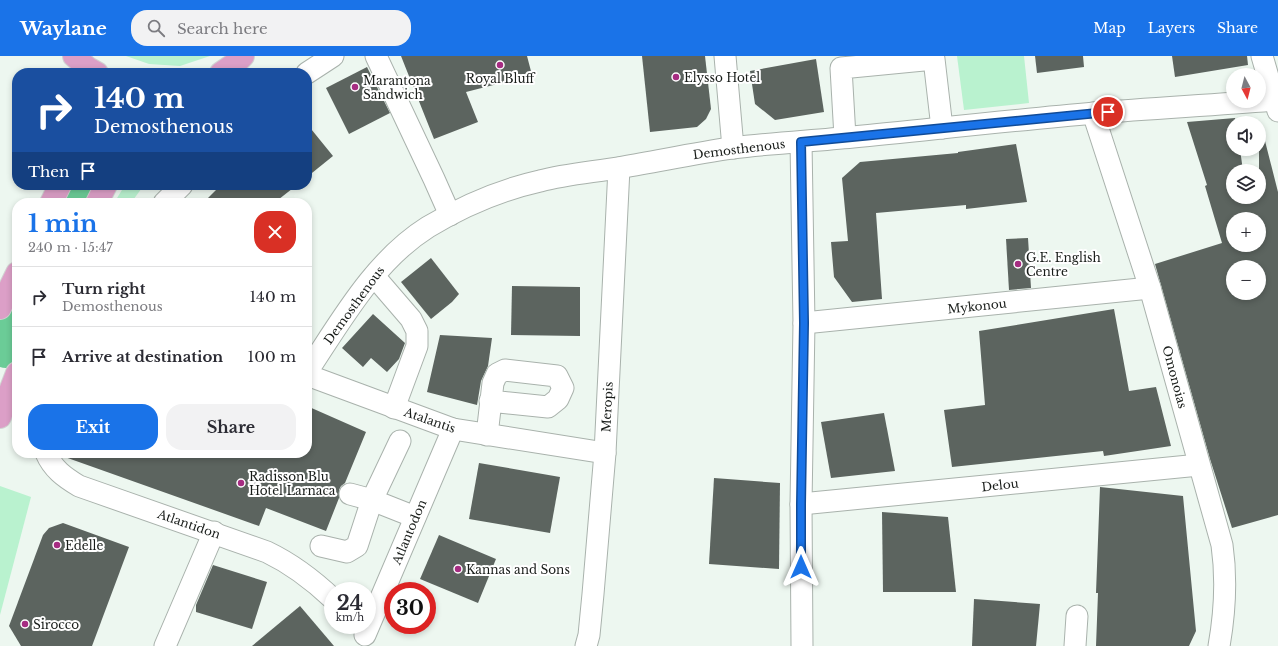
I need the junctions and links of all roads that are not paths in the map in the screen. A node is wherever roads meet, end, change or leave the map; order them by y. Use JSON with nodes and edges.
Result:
{"nodes":[{"id":1,"x":243,"y":56,"type":"edge"},
{"id":2,"x":333,"y":56,"type":"edge"},
{"id":3,"x":376,"y":56,"type":"edge"},
{"id":4,"x":391,"y":56,"type":"edge"},
{"id":5,"x":725,"y":56,"type":"edge"},
{"id":6,"x":1262,"y":56,"type":"edge"},
{"id":7,"x":228,"y":68,"type":"edge"},
{"id":8,"x":312,"y":70,"type":"edge"},
{"id":9,"x":1276,"y":106,"type":"edge"},
{"id":10,"x":1093,"y":113,"type":"junction"},
{"id":11,"x":942,"y":128,"type":"junction"},
{"id":12,"x":846,"y":138,"type":"junction"},
{"id":13,"x":801,"y":142,"type":"junction"},
{"id":14,"x":431,"y":144,"type":"dead end"},
{"id":15,"x":733,"y":148,"type":"junction"},
{"id":16,"x":619,"y":168,"type":"junction"},
{"id":17,"x":177,"y":190,"type":"edge"},
{"id":18,"x":169,"y":198,"type":"edge"},
{"id":19,"x":450,"y":215,"type":"junction"},
{"id":20,"x":374,"y":276,"type":"junction"},
{"id":21,"x":12,"y":283,"type":"edge"},
{"id":22,"x":1150,"y":288,"type":"junction"},
{"id":23,"x":0,"y":308,"type":"edge"},
{"id":24,"x":804,"y":323,"type":"junction"},
{"id":25,"x":312,"y":365,"type":"edge"},
{"id":26,"x":312,"y":377,"type":"edge"},
{"id":27,"x":12,"y":386,"type":"edge"},
{"id":28,"x":490,"y":401,"type":"dead end"},
{"id":29,"x":394,"y":408,"type":"junction"},
{"id":30,"x":0,"y":417,"type":"edge"},
{"id":31,"x":453,"y":430,"type":"junction"},
{"id":32,"x":487,"y":435,"type":"junction"},
{"id":33,"x":400,"y":441,"type":"dead end"},
{"id":34,"x":605,"y":453,"type":"junction"},
{"id":35,"x":48,"y":458,"type":"edge"},
{"id":36,"x":1199,"y":465,"type":"junction"},
{"id":37,"x":350,"y":494,"type":"dead end"},
{"id":38,"x":372,"y":500,"type":"junction"},
{"id":39,"x":801,"y":504,"type":"junction"},
{"id":40,"x":415,"y":517,"type":"junction"},
{"id":41,"x":214,"y":532,"type":"junction"},
{"id":42,"x":321,"y":546,"type":"dead end"},
{"id":43,"x":324,"y":590,"type":"edge"},
{"id":44,"x":1078,"y":616,"type":"dead end"},
{"id":45,"x":364,"y":635,"type":"edge"},
{"id":46,"x":165,"y":646,"type":"edge"},
{"id":47,"x":586,"y":646,"type":"edge"},
{"id":48,"x":802,"y":646,"type":"edge"},
{"id":49,"x":1075,"y":646,"type":"edge"},
{"id":50,"x":1219,"y":646,"type":"edge"}],
"edges":[{"from":1,"to":7,"type":"main road"},
{"from":2,"to":8,"type":"street"},
{"from":3,"to":19,"type":"street"},
{"from":4,"to":14,"type":"street"},
{"from":5,"to":15,"type":"street"},
{"from":6,"to":9,"type":"street"},
{"from":9,"to":10,"type":"street","name":"Demosthenous"},
{"from":10,"to":11,"type":"street","name":"Demosthenous"},
{"from":10,"to":22,"type":"street","name":"Omonoias"},
{"from":11,"to":12,"type":"street","name":"Demosthenous"},
{"from":11,"to":12,"type":"street"},
{"from":12,"to":13,"type":"street","name":"Demosthenous"},
{"from":13,"to":15,"type":"street","name":"Demosthenous"},
{"from":13,"to":24,"type":"street"},
{"from":15,"to":16,"type":"street","name":"Demosthenous"},
{"from":16,"to":19,"type":"street","name":"Demosthenous"},
{"from":16,"to":34,"type":"street","name":"Meropis"},
{"from":17,"to":18,"type":"street"},
{"from":19,"to":20,"type":"street","name":"Demosthenous"},
{"from":20,"to":25,"type":"street","name":"Demosthenous"},
{"from":20,"to":29,"type":"street"},
{"from":21,"to":23,"type":"main road"},
{"from":22,"to":24,"type":"street","name":"Mykonou"},
{"from":22,"to":36,"type":"street","name":"Omonoias"},
{"from":24,"to":39,"type":"street"},
{"from":26,"to":29,"type":"street","name":"Atalantis"},
{"from":27,"to":30,"type":"main road"},
{"from":28,"to":32,"type":"street"},
{"from":29,"to":31,"type":"street","name":"Atalantis"},
{"from":31,"to":32,"type":"street","name":"Atalantis"},
{"from":31,"to":40,"type":"street","name":"Atlantodon"},
{"from":32,"to":34,"type":"street","name":"Atalantis"},
{"from":33,"to":38,"type":"street"},
{"from":34,"to":47,"type":"street","name":"Meropis"},
{"from":35,"to":41,"type":"street","name":"Atlantidon"},
{"from":36,"to":39,"type":"street","name":"Delou"},
{"from":36,"to":50,"type":"street","name":"Omonoias"},
{"from":37,"to":38,"type":"street"},
{"from":38,"to":40,"type":"street"},
{"from":38,"to":42,"type":"street"},
{"from":39,"to":48,"type":"street"},
{"from":40,"to":45,"type":"street","name":"Atlantodon"},
{"from":41,"to":43,"type":"street","name":"Atlantidon"},
{"from":41,"to":46,"type":"street"},
{"from":44,"to":49,"type":"street"}]}
